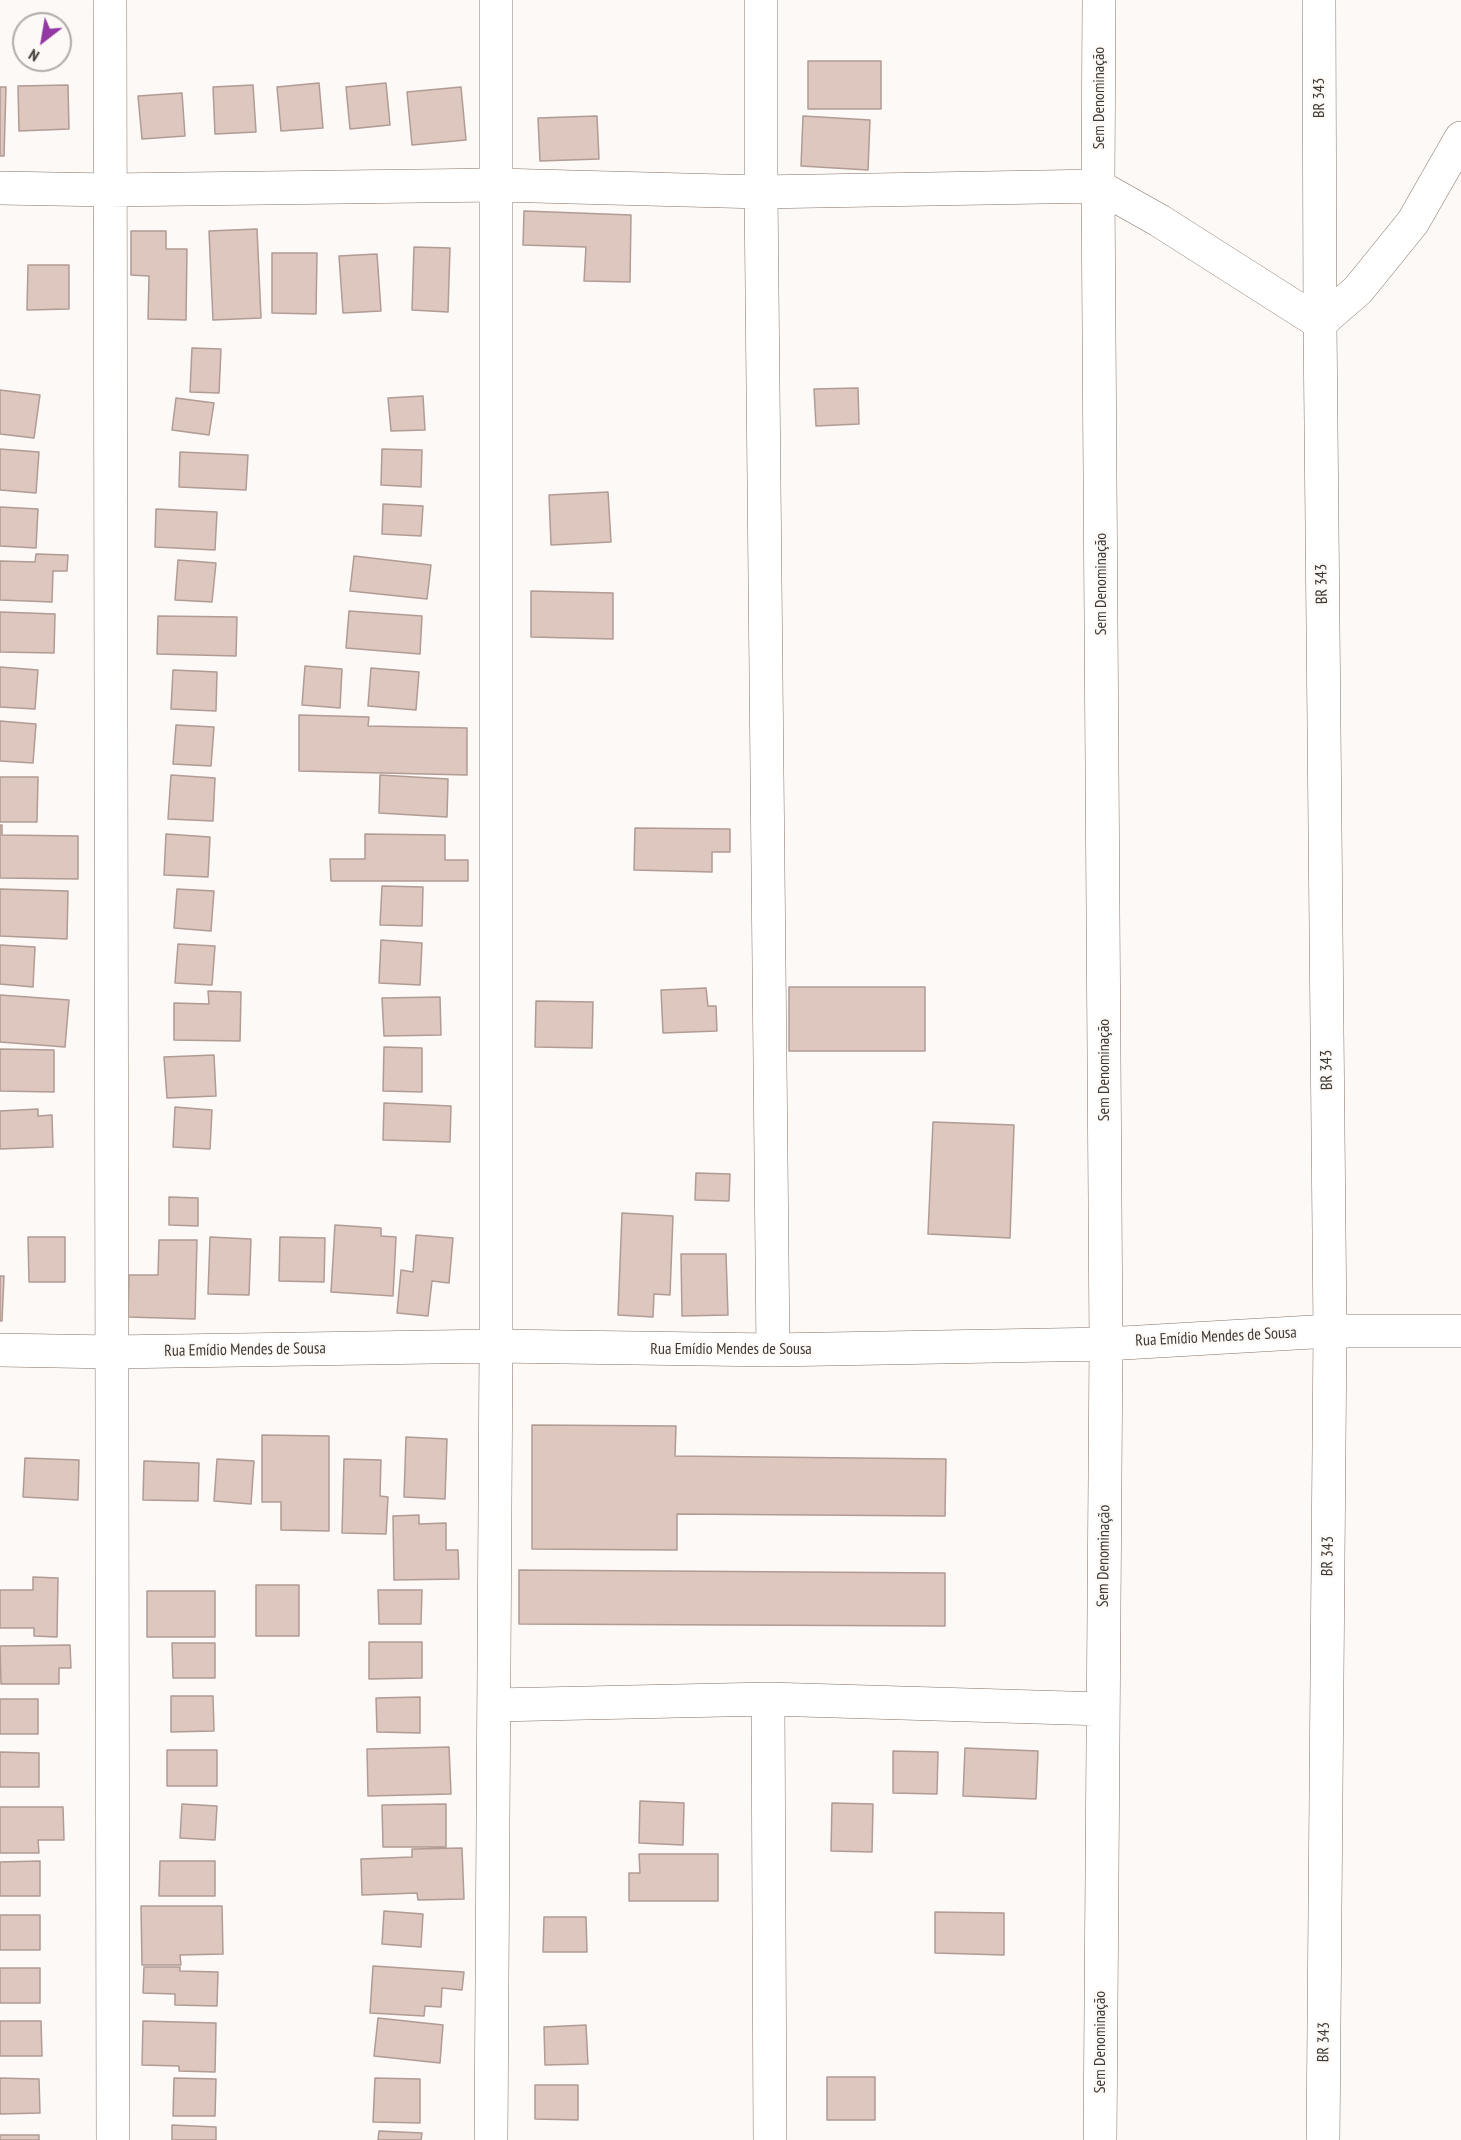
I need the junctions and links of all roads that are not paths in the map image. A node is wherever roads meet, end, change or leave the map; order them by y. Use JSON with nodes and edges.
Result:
{"nodes":[{"id":1,"x":110,"y":0,"type":"edge"},
{"id":2,"x":496,"y":0,"type":"edge"},
{"id":3,"x":761,"y":0,"type":"edge"},
{"id":4,"x":1099,"y":0,"type":"edge"},
{"id":5,"x":1319,"y":0,"type":"edge"},
{"id":6,"x":1461,"y":138,"type":"edge"},
{"id":7,"x":497,"y":185,"type":"junction"},
{"id":8,"x":1098,"y":186,"type":"junction"},
{"id":9,"x":0,"y":188,"type":"edge"},
{"id":10,"x":109,"y":190,"type":"junction"},
{"id":11,"x":761,"y":192,"type":"junction"},
{"id":12,"x":1320,"y":323,"type":"junction"},
{"id":13,"x":1461,"y":1330,"type":"edge"},
{"id":14,"x":1330,"y":1331,"type":"junction"},
{"id":15,"x":1106,"y":1344,"type":"junction"},
{"id":16,"x":496,"y":1346,"type":"junction"},
{"id":17,"x":0,"y":1350,"type":"edge"},
{"id":18,"x":773,"y":1350,"type":"junction"},
{"id":19,"x":112,"y":1352,"type":"junction"},
{"id":20,"x":768,"y":1699,"type":"junction"},
{"id":21,"x":495,"y":1705,"type":"junction"},
{"id":22,"x":1103,"y":1709,"type":"junction"},
{"id":23,"x":113,"y":2140,"type":"edge"},
{"id":24,"x":491,"y":2140,"type":"edge"},
{"id":25,"x":770,"y":2140,"type":"edge"},
{"id":26,"x":1100,"y":2140,"type":"edge"},
{"id":27,"x":1323,"y":2140,"type":"edge"}],
"edges":[{"from":1,"to":10,"type":"street"},
{"from":2,"to":7,"type":"street"},
{"from":3,"to":11,"type":"street"},
{"from":4,"to":8,"type":"street","name":"Sem Denominação"},
{"from":5,"to":12,"type":"street","name":"BR 343"},
{"from":6,"to":12,"type":"street"},
{"from":7,"to":10,"type":"street"},
{"from":7,"to":11,"type":"street"},
{"from":7,"to":16,"type":"street"},
{"from":8,"to":11,"type":"street"},
{"from":8,"to":12,"type":"street"},
{"from":8,"to":15,"type":"street","name":"Sem Denominação"},
{"from":9,"to":10,"type":"street"},
{"from":10,"to":19,"type":"street"},
{"from":11,"to":18,"type":"street"},
{"from":12,"to":14,"type":"street","name":"BR 343"},
{"from":13,"to":14,"type":"street","name":"Rua Emídio Mendes de Sousa"},
{"from":14,"to":15,"type":"street","name":"Rua Emídio Mendes de Sousa"},
{"from":14,"to":27,"type":"street","name":"BR 343"},
{"from":15,"to":18,"type":"street","name":"Rua Emídio Mendes de Sousa"},
{"from":15,"to":22,"type":"street","name":"Sem Denominação"},
{"from":16,"to":18,"type":"street","name":"Rua Emídio Mendes de Sousa"},
{"from":16,"to":19,"type":"street","name":"Rua Emídio Mendes de Sousa"},
{"from":16,"to":21,"type":"street"},
{"from":17,"to":19,"type":"street","name":"Rua Emídio Mendes de Sousa"},
{"from":19,"to":23,"type":"street"},
{"from":20,"to":21,"type":"street"},
{"from":20,"to":22,"type":"street"},
{"from":20,"to":25,"type":"street"},
{"from":21,"to":24,"type":"street"},
{"from":22,"to":26,"type":"street","name":"Sem Denominação"}]}
